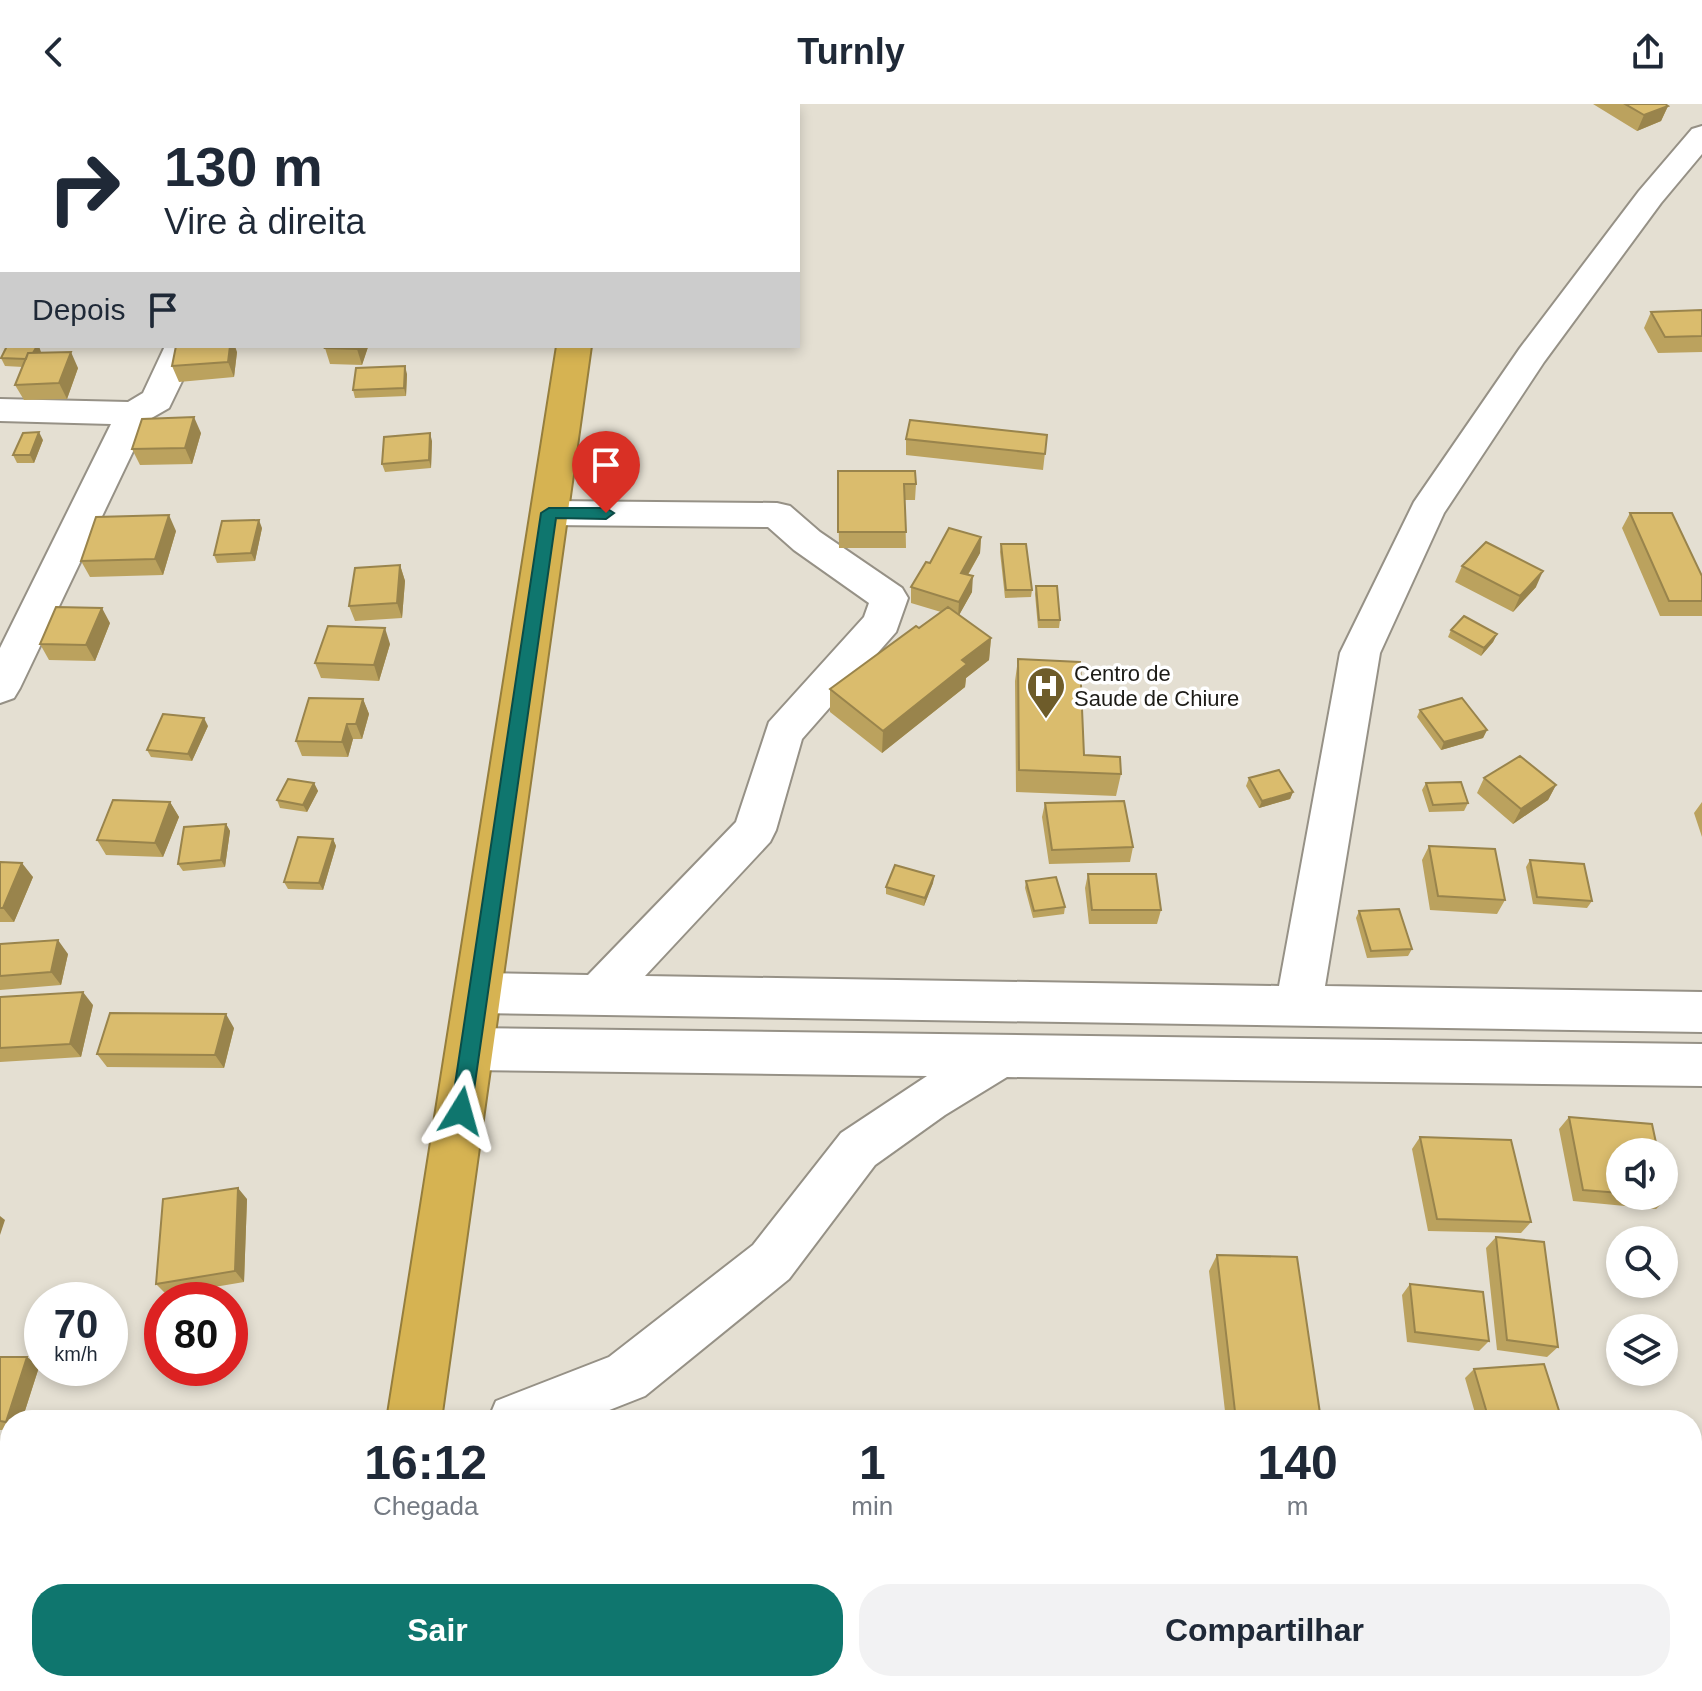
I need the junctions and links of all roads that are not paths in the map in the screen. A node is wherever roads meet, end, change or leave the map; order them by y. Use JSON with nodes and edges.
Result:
{"nodes":[{"id":1,"x":1702,"y":135,"type":"edge"},
{"id":2,"x":181,"y":348,"type":"edge"},
{"id":3,"x":574,"y":348,"type":"edge"},
{"id":4,"x":0,"y":410,"type":"edge"},
{"id":5,"x":134,"y":413,"type":"junction"},
{"id":6,"x":549,"y":513,"type":"junction"},
{"id":7,"x":0,"y":688,"type":"edge"},
{"id":8,"x":478,"y":993,"type":"junction"},
{"id":9,"x":599,"y":994,"type":"junction"},
{"id":10,"x":1299,"y":1004,"type":"junction"},
{"id":11,"x":1702,"y":1012,"type":"edge"},
{"id":12,"x":470,"y":1049,"type":"junction"},
{"id":13,"x":1002,"y":1055,"type":"junction"},
{"id":14,"x":1702,"y":1065,"type":"edge"},
{"id":15,"x":416,"y":1410,"type":"edge"},
{"id":16,"x":541,"y":1410,"type":"edge"}],
"edges":[{"from":1,"to":10,"type":"street"},
{"from":2,"to":5,"type":"street"},
{"from":3,"to":6,"type":"highway"},
{"from":4,"to":5,"type":"street"},
{"from":5,"to":7,"type":"street"},
{"from":6,"to":8,"type":"highway"},
{"from":6,"to":9,"type":"street"},
{"from":8,"to":9,"type":"street"},
{"from":8,"to":12,"type":"highway"},
{"from":9,"to":10,"type":"street"},
{"from":10,"to":11,"type":"street"},
{"from":12,"to":13,"type":"street"},
{"from":12,"to":15,"type":"highway"},
{"from":13,"to":14,"type":"street"},
{"from":13,"to":16,"type":"street"}]}
